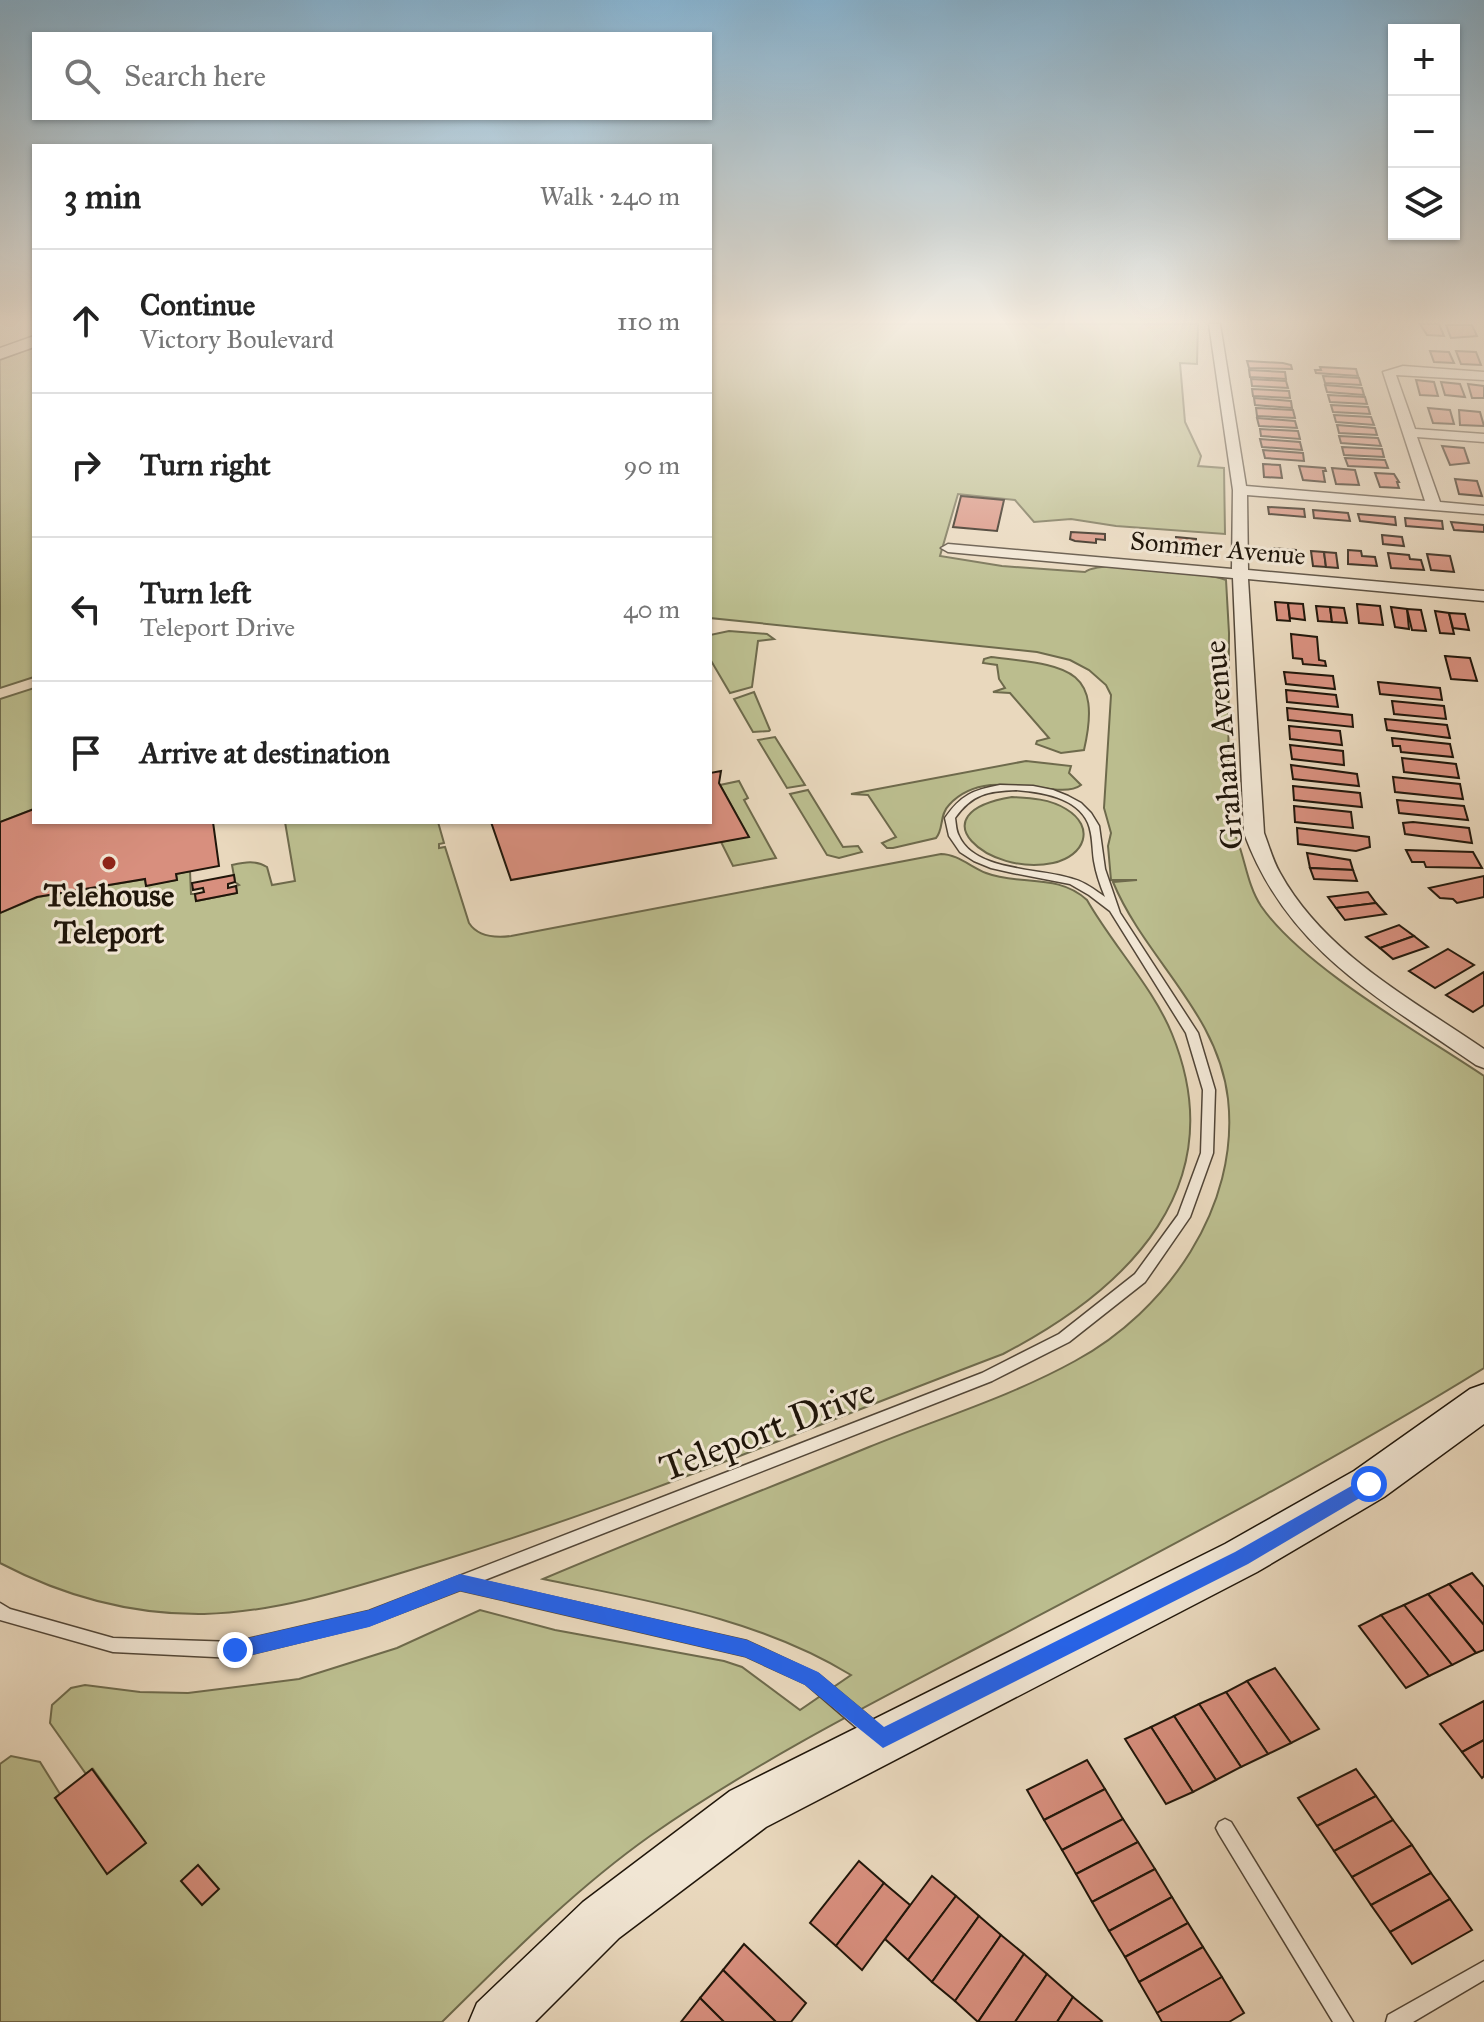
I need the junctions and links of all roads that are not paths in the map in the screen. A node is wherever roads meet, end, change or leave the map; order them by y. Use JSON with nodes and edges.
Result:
{"nodes":[{"id":1,"x":1229,"y":418,"type":"edge"},
{"id":2,"x":1404,"y":418,"type":"edge"},
{"id":3,"x":1408,"y":432,"type":"junction"},
{"id":4,"x":1484,"y":438,"type":"edge"},
{"id":5,"x":1240,"y":490,"type":"junction"},
{"id":6,"x":1434,"y":506,"type":"junction"},
{"id":7,"x":1484,"y":510,"type":"edge"},
{"id":8,"x":948,"y":548,"type":"dead end"},
{"id":9,"x":1240,"y":574,"type":"junction"},
{"id":10,"x":1484,"y":596,"type":"edge"},
{"id":11,"x":1115,"y":910,"type":"junction"},
{"id":12,"x":1484,"y":1060,"type":"edge"},
{"id":13,"x":1484,"y":1401,"type":"edge"},
{"id":14,"x":460,"y":1582,"type":"junction"},
{"id":15,"x":0,"y":1610,"type":"edge"},
{"id":16,"x":883,"y":1739,"type":"junction"},
{"id":17,"x":1225,"y":1828,"type":"dead end"},
{"id":18,"x":1484,"y":1970,"type":"edge"},
{"id":19,"x":496,"y":2022,"type":"edge"},
{"id":20,"x":1344,"y":2022,"type":"edge"},
{"id":21,"x":1395,"y":2022,"type":"edge"}],
"edges":[{"from":1,"to":5,"type":"street","name":"Graham Avenue"},
{"from":2,"to":3,"type":"street"},
{"from":3,"to":4,"type":"street"},
{"from":3,"to":6,"type":"street"},
{"from":5,"to":6,"type":"street"},
{"from":5,"to":9,"type":"street","name":"Graham Avenue"},
{"from":6,"to":7,"type":"street"},
{"from":8,"to":9,"type":"street","name":"Sommer Avenue"},
{"from":9,"to":10,"type":"street","name":"Sommer Avenue"},
{"from":9,"to":12,"type":"street","name":"Graham Avenue"},
{"from":11,"to":11,"type":"lane","name":"Teleport Drive"},
{"from":11,"to":14,"type":"lane","name":"Teleport Drive"},
{"from":13,"to":16,"type":"main road"},
{"from":14,"to":15,"type":"lane","name":"Teleport Drive"},
{"from":14,"to":16,"type":"lane"},
{"from":16,"to":19,"type":"main road"},
{"from":17,"to":20,"type":"lane"},
{"from":18,"to":21,"type":"lane"}]}
